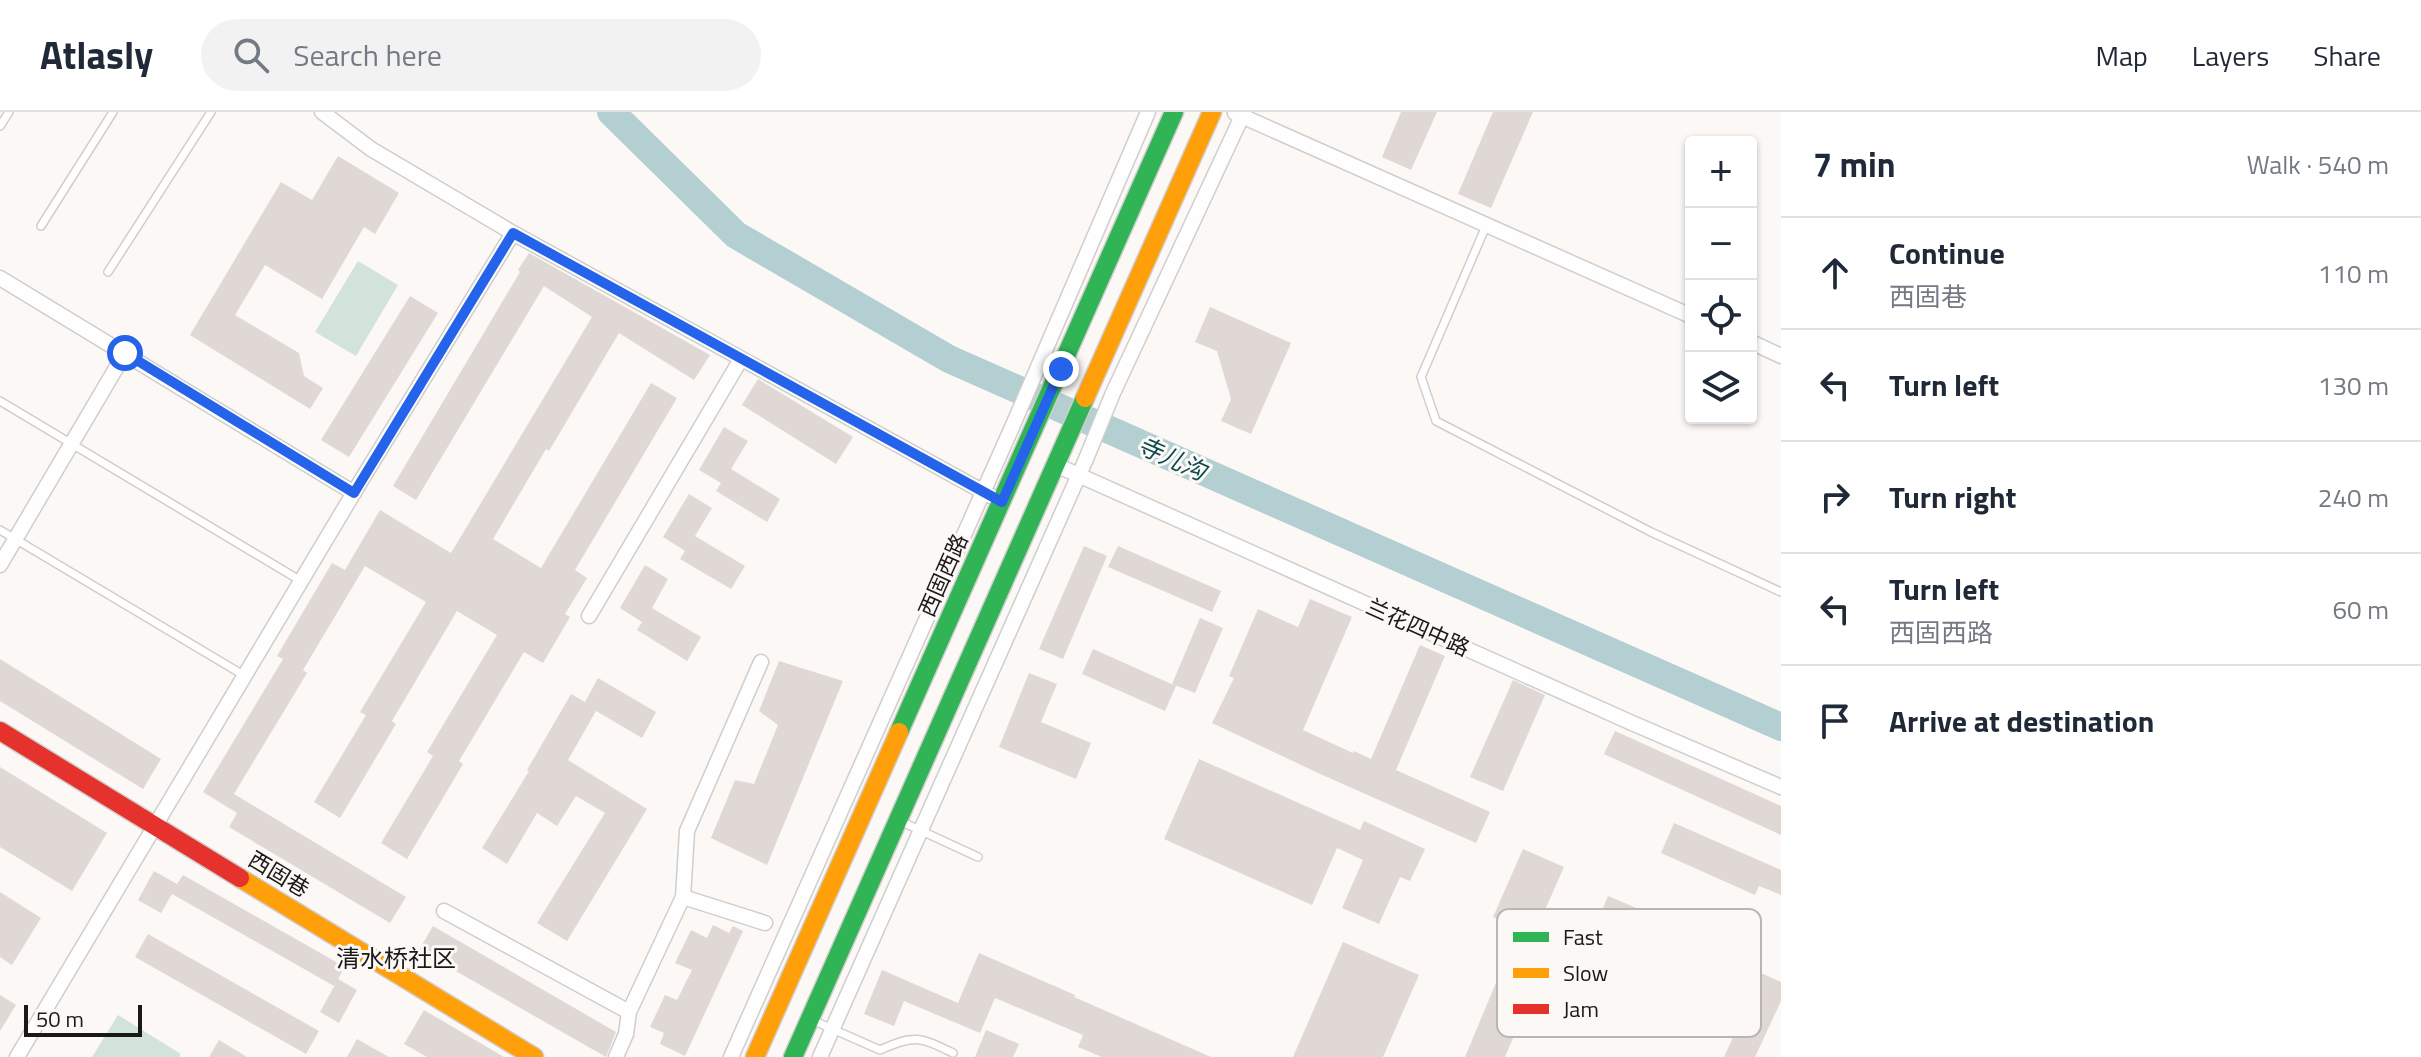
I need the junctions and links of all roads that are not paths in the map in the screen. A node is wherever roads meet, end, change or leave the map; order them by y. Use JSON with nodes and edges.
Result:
{"nodes":[{"id":1,"x":9,"y":112,"type":"edge"},
{"id":2,"x":113,"y":112,"type":"edge"},
{"id":3,"x":211,"y":112,"type":"edge"},
{"id":4,"x":322,"y":112,"type":"edge"},
{"id":5,"x":1148,"y":112,"type":"edge"},
{"id":6,"x":1174,"y":112,"type":"edge"},
{"id":7,"x":1212,"y":112,"type":"edge"},
{"id":8,"x":1240,"y":113,"type":"edge"},
{"id":9,"x":0,"y":126,"type":"edge"},
{"id":10,"x":41,"y":226,"type":"dead end"},
{"id":11,"x":1486,"y":226,"type":"junction"},
{"id":12,"x":513,"y":233,"type":"junction"},
{"id":13,"x":108,"y":272,"type":"dead end"},
{"id":14,"x":0,"y":278,"type":"edge"},
{"id":15,"x":1685,"y":313,"type":"edge"},
{"id":16,"x":1757,"y":345,"type":"edge"},
{"id":17,"x":125,"y":353,"type":"junction"},
{"id":18,"x":1781,"y":356,"type":"edge"},
{"id":19,"x":741,"y":359,"type":"junction"},
{"id":20,"x":0,"y":401,"type":"edge"},
{"id":21,"x":71,"y":444,"type":"junction"},
{"id":22,"x":1060,"y":456,"type":"junction"},
{"id":23,"x":1078,"y":474,"type":"junction"},
{"id":24,"x":983,"y":492,"type":"junction"},
{"id":25,"x":354,"y":493,"type":"junction"},
{"id":26,"x":1002,"y":502,"type":"junction"},
{"id":27,"x":0,"y":530,"type":"edge"},
{"id":28,"x":15,"y":539,"type":"junction"},
{"id":29,"x":0,"y":565,"type":"edge"},
{"id":30,"x":301,"y":581,"type":"junction"},
{"id":31,"x":1781,"y":592,"type":"edge"},
{"id":32,"x":589,"y":616,"type":"dead end"},
{"id":33,"x":761,"y":662,"type":"dead end"},
{"id":34,"x":245,"y":676,"type":"junction"},
{"id":35,"x":0,"y":731,"type":"edge"},
{"id":36,"x":1781,"y":787,"type":"edge"},
{"id":37,"x":898,"y":820,"type":"junction"},
{"id":38,"x":156,"y":826,"type":"junction"},
{"id":39,"x":920,"y":830,"type":"junction"},
{"id":40,"x":978,"y":857,"type":"dead end"},
{"id":41,"x":683,"y":897,"type":"junction"},
{"id":42,"x":444,"y":911,"type":"dead end"},
{"id":43,"x":765,"y":923,"type":"dead end"},
{"id":44,"x":629,"y":1012,"type":"junction"},
{"id":45,"x":810,"y":1020,"type":"junction"},
{"id":46,"x":832,"y":1029,"type":"junction"},
{"id":47,"x":953,"y":1053,"type":"dead end"},
{"id":48,"x":17,"y":1057,"type":"edge"},
{"id":49,"x":534,"y":1057,"type":"edge"},
{"id":50,"x":616,"y":1057,"type":"edge"},
{"id":51,"x":731,"y":1057,"type":"edge"},
{"id":52,"x":755,"y":1057,"type":"edge"},
{"id":53,"x":793,"y":1057,"type":"edge"},
{"id":54,"x":820,"y":1057,"type":"edge"}],
"edges":[{"from":1,"to":9,"type":"lane"},
{"from":2,"to":10,"type":"lane"},
{"from":3,"to":13,"type":"lane"},
{"from":4,"to":12,"type":"street"},
{"from":5,"to":24,"type":"street"},
{"from":6,"to":26,"type":"main road","name":"西固西路"},
{"from":7,"to":22,"type":"main road"},
{"from":8,"to":11,"type":"street"},
{"from":8,"to":23,"type":"street"},
{"from":11,"to":15,"type":"street"},
{"from":11,"to":31,"type":"lane"},
{"from":12,"to":19,"type":"street"},
{"from":12,"to":25,"type":"street"},
{"from":14,"to":17,"type":"street"},
{"from":16,"to":18,"type":"street"},
{"from":17,"to":21,"type":"street"},
{"from":17,"to":25,"type":"street"},
{"from":19,"to":24,"type":"street"},
{"from":19,"to":32,"type":"street"},
{"from":20,"to":21,"type":"lane"},
{"from":21,"to":28,"type":"street"},
{"from":21,"to":30,"type":"lane"},
{"from":22,"to":23,"type":"street","name":"兰花四中路"},
{"from":22,"to":37,"type":"main road"},
{"from":23,"to":36,"type":"street","name":"兰花四中路"},
{"from":23,"to":39,"type":"street"},
{"from":24,"to":26,"type":"street"},
{"from":24,"to":51,"type":"street"},
{"from":25,"to":30,"type":"street"},
{"from":26,"to":52,"type":"main road","name":"西固西路"},
{"from":27,"to":28,"type":"lane"},
{"from":28,"to":29,"type":"street"},
{"from":28,"to":34,"type":"lane"},
{"from":30,"to":34,"type":"street"},
{"from":33,"to":41,"type":"street"},
{"from":34,"to":38,"type":"street"},
{"from":35,"to":38,"type":"main road","name":"西固巷"},
{"from":37,"to":39,"type":"lane"},
{"from":37,"to":45,"type":"main road"},
{"from":38,"to":48,"type":"street"},
{"from":38,"to":49,"type":"main road","name":"西固巷"},
{"from":39,"to":40,"type":"lane"},
{"from":39,"to":46,"type":"street"},
{"from":41,"to":43,"type":"street"},
{"from":41,"to":44,"type":"street"},
{"from":42,"to":44,"type":"street"},
{"from":44,"to":50,"type":"street"},
{"from":45,"to":46,"type":"lane"},
{"from":45,"to":53,"type":"main road"},
{"from":46,"to":47,"type":"lane"},
{"from":46,"to":54,"type":"street"}]}
